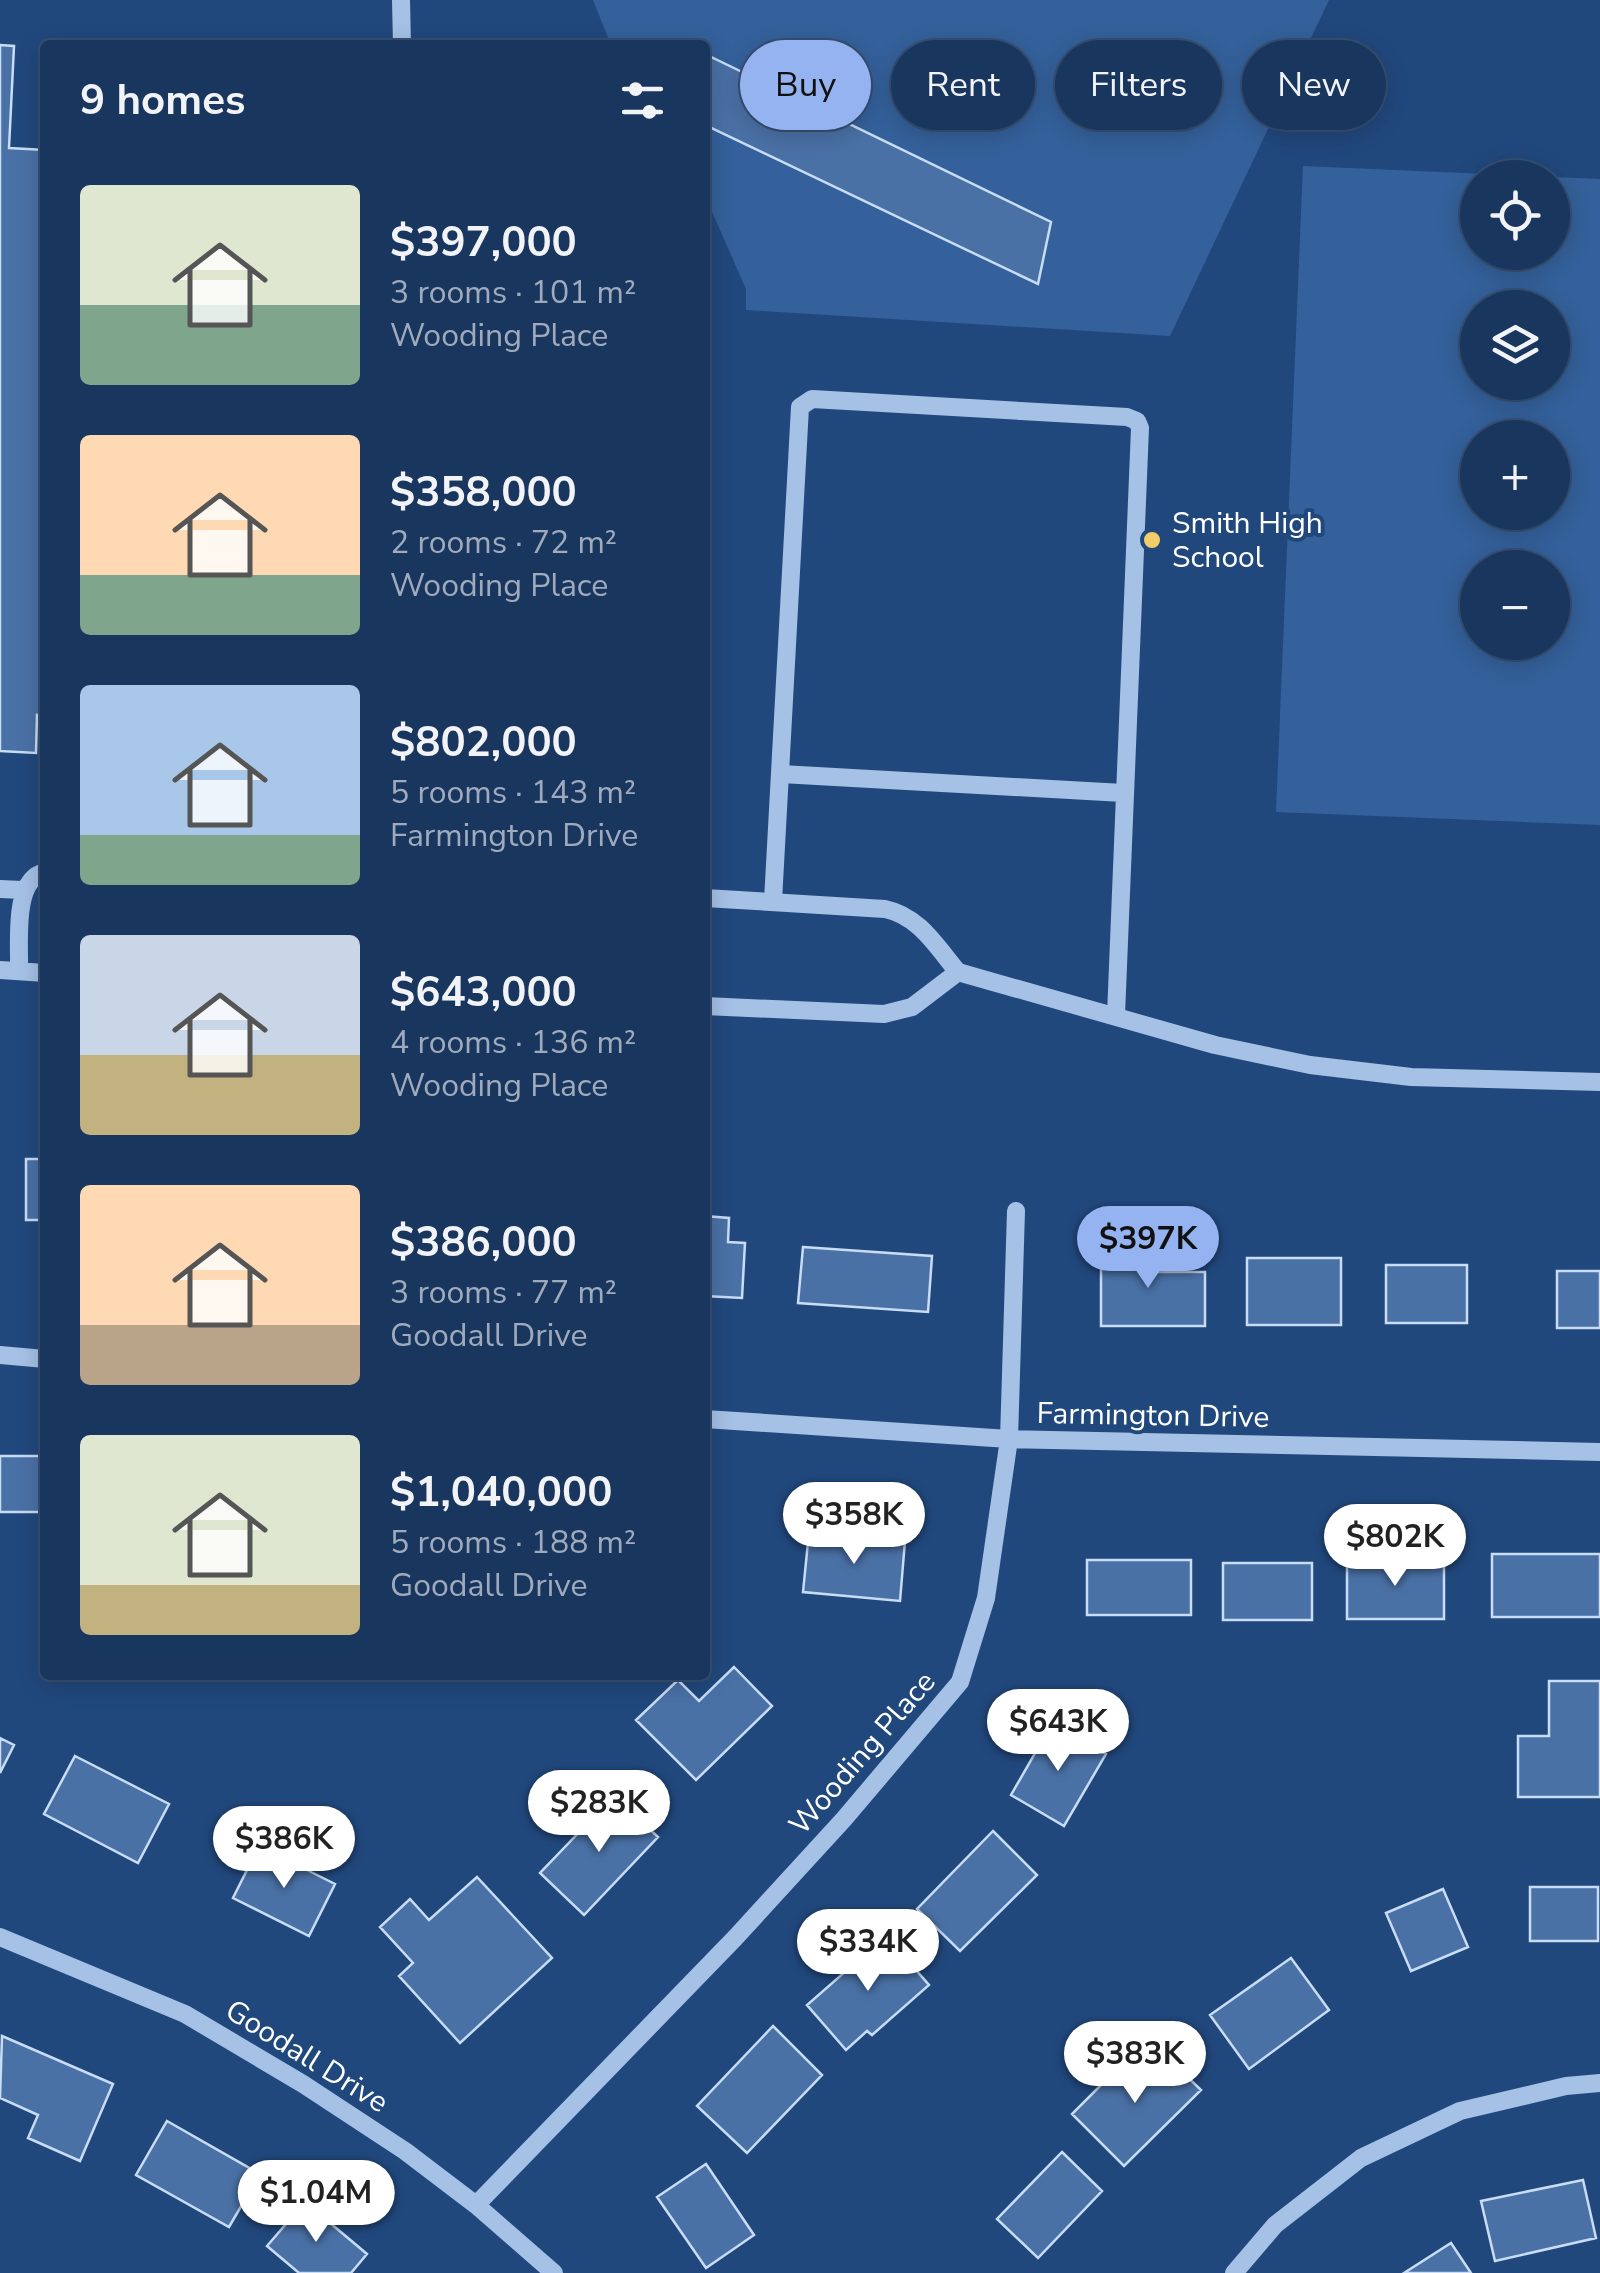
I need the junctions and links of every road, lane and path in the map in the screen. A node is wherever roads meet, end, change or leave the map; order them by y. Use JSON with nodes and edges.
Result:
{"nodes":[{"id":1,"x":401,"y":0,"type":"edge"},
{"id":2,"x":402,"y":40,"type":"edge"},
{"id":3,"x":780,"y":774,"type":"junction"},
{"id":4,"x":1124,"y":793,"type":"junction"},
{"id":5,"x":40,"y":873,"type":"edge"},
{"id":6,"x":0,"y":889,"type":"edge"},
{"id":7,"x":22,"y":890,"type":"junction"},
{"id":8,"x":710,"y":898,"type":"edge"},
{"id":9,"x":773,"y":901,"type":"junction"},
{"id":10,"x":10,"y":971,"type":"edge"},
{"id":11,"x":40,"y":972,"type":"edge"},
{"id":12,"x":958,"y":972,"type":"junction"},
{"id":13,"x":710,"y":1006,"type":"edge"},
{"id":14,"x":1116,"y":1015,"type":"junction"},
{"id":15,"x":1600,"y":1082,"type":"edge"},
{"id":16,"x":1016,"y":1211,"type":"dead end"},
{"id":17,"x":0,"y":1355,"type":"edge"},
{"id":18,"x":40,"y":1359,"type":"edge"},
{"id":19,"x":710,"y":1419,"type":"edge"},
{"id":20,"x":1009,"y":1439,"type":"junction"},
{"id":21,"x":1600,"y":1452,"type":"edge"},
{"id":22,"x":0,"y":1937,"type":"edge"},
{"id":23,"x":1600,"y":2083,"type":"edge"},
{"id":24,"x":476,"y":2205,"type":"junction"},
{"id":25,"x":554,"y":2273,"type":"edge"},
{"id":26,"x":1234,"y":2273,"type":"edge"}],
"edges":[{"from":1,"to":2,"type":"street"},
{"from":3,"to":4,"type":"street"},
{"from":3,"to":4,"type":"street"},
{"from":3,"to":9,"type":"street"},
{"from":4,"to":14,"type":"street"},
{"from":5,"to":7,"type":"street"},
{"from":6,"to":7,"type":"street"},
{"from":7,"to":10,"type":"street"},
{"from":8,"to":9,"type":"street"},
{"from":9,"to":12,"type":"street"},
{"from":10,"to":11,"type":"street"},
{"from":12,"to":13,"type":"street"},
{"from":12,"to":14,"type":"street"},
{"from":14,"to":15,"type":"street"},
{"from":16,"to":20,"type":"street","name":"Wooding Place"},
{"from":17,"to":18,"type":"street"},
{"from":19,"to":20,"type":"street","name":"Farmington Drive"},
{"from":20,"to":21,"type":"street","name":"Farmington Drive"},
{"from":20,"to":24,"type":"street","name":"Wooding Place"},
{"from":22,"to":24,"type":"street","name":"Goodall Drive"},
{"from":23,"to":26,"type":"street"},
{"from":24,"to":25,"type":"street","name":"Goodall Drive"}]}
